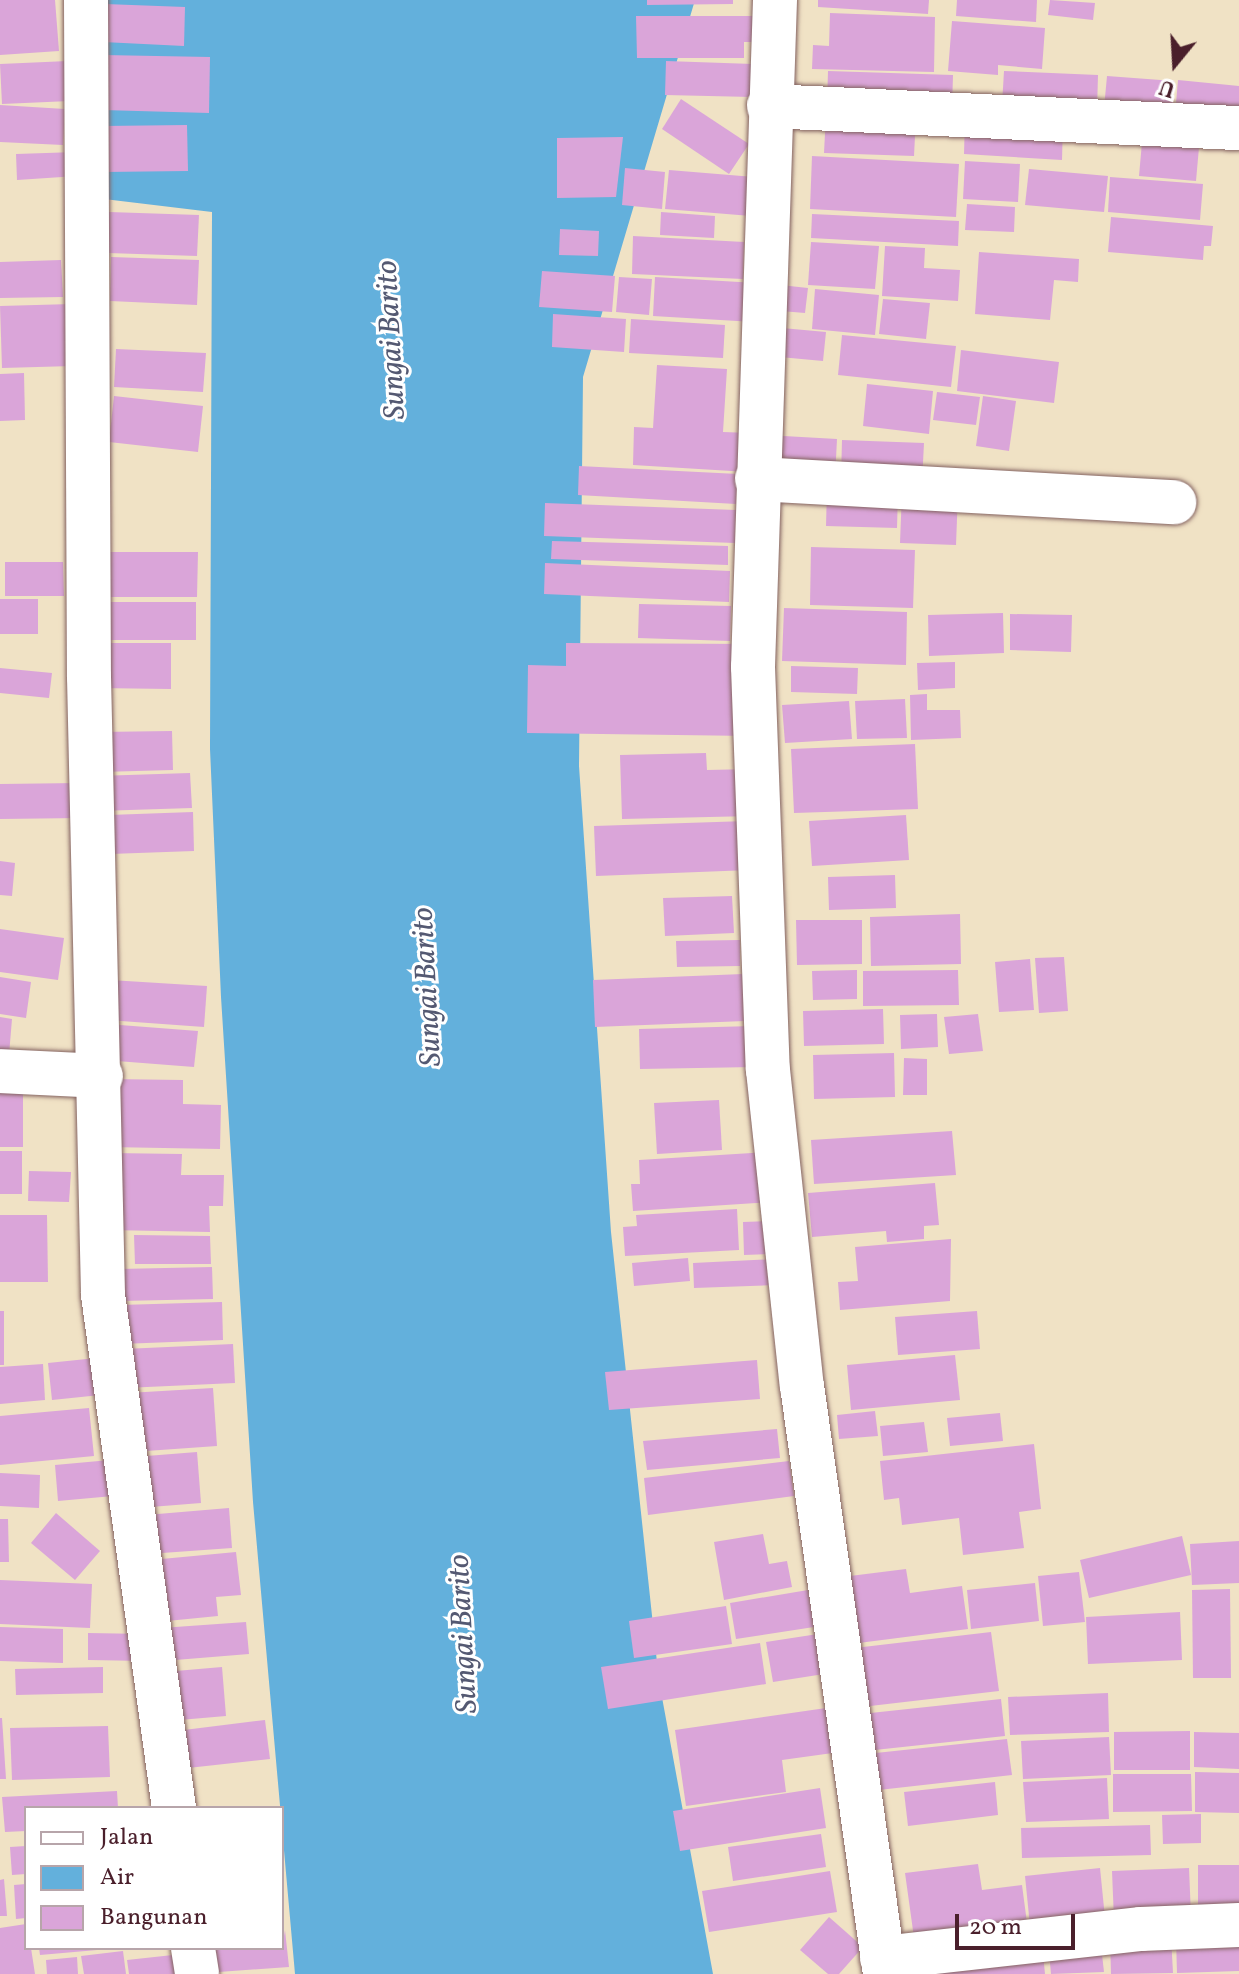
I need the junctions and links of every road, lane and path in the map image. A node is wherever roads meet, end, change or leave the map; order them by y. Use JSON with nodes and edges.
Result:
{"nodes":[{"id":1,"x":86,"y":0,"type":"edge"},
{"id":2,"x":775,"y":0,"type":"edge"},
{"id":3,"x":769,"y":106,"type":"junction"},
{"id":4,"x":1239,"y":128,"type":"edge"},
{"id":5,"x":757,"y":479,"type":"junction"},
{"id":6,"x":1174,"y":502,"type":"dead end"},
{"id":7,"x":0,"y":1071,"type":"edge"},
{"id":8,"x":101,"y":1076,"type":"junction"},
{"id":9,"x":174,"y":1806,"type":"edge"},
{"id":10,"x":1239,"y":1925,"type":"edge"},
{"id":11,"x":193,"y":1950,"type":"edge"},
{"id":12,"x":884,"y":1966,"type":"edge"},
{"id":13,"x":197,"y":1974,"type":"edge"}],
"edges":[{"from":1,"to":8,"type":"street"},
{"from":2,"to":3,"type":"street"},
{"from":3,"to":4,"type":"street"},
{"from":3,"to":5,"type":"street"},
{"from":5,"to":6,"type":"street"},
{"from":5,"to":12,"type":"street"},
{"from":7,"to":8,"type":"street"},
{"from":8,"to":9,"type":"street"},
{"from":10,"to":12,"type":"street"},
{"from":11,"to":13,"type":"street"}]}
